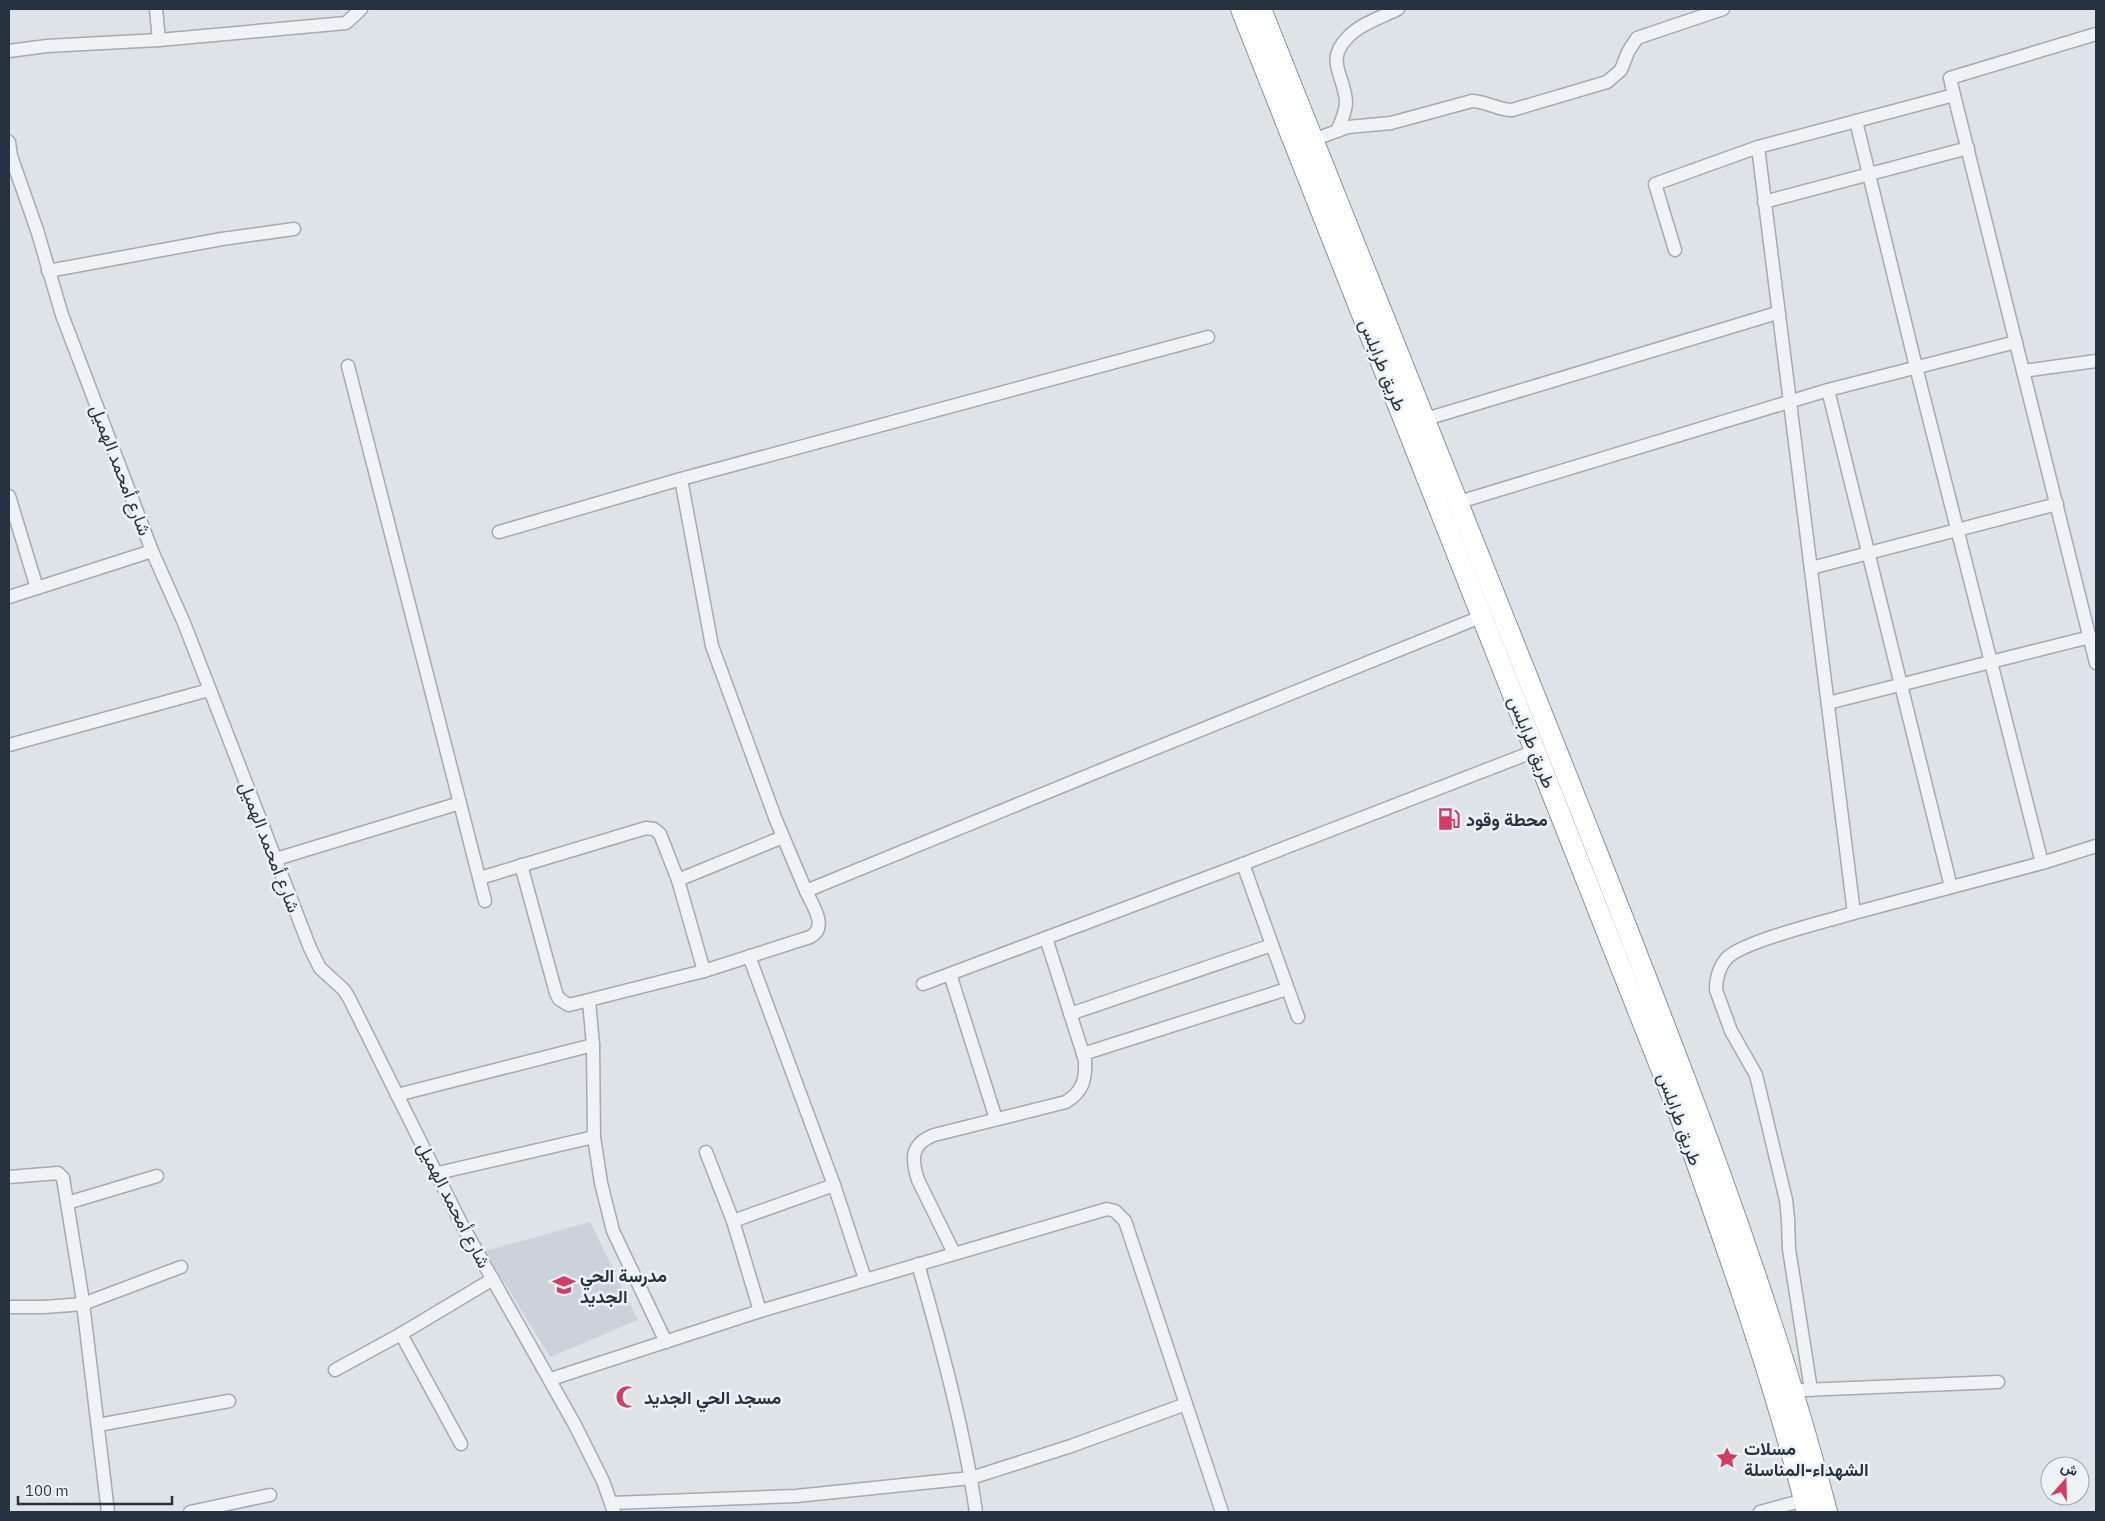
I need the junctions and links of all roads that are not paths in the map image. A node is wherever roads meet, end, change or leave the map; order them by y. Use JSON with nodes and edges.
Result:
{"nodes":[{"id":1,"x":156,"y":9,"type":"edge"},
{"id":2,"x":361,"y":9,"type":"edge"},
{"id":3,"x":1241,"y":9,"type":"edge"},
{"id":4,"x":1261,"y":9,"type":"edge"},
{"id":5,"x":1398,"y":9,"type":"edge"},
{"id":6,"x":1723,"y":9,"type":"edge"},
{"id":7,"x":2096,"y":34,"type":"edge"},
{"id":8,"x":160,"y":40,"type":"junction"},
{"id":9,"x":9,"y":50,"type":"edge"},
{"id":10,"x":1954,"y":95,"type":"junction"},
{"id":11,"x":1856,"y":121,"type":"junction"},
{"id":12,"x":1337,"y":131,"type":"junction"},
{"id":13,"x":1313,"y":140,"type":"junction"},
{"id":14,"x":9,"y":142,"type":"edge"},
{"id":15,"x":1758,"y":147,"type":"junction"},
{"id":16,"x":1968,"y":148,"type":"junction"},
{"id":17,"x":1869,"y":174,"type":"junction"},
{"id":18,"x":1764,"y":202,"type":"junction"},
{"id":19,"x":294,"y":229,"type":"dead end"},
{"id":20,"x":1674,"y":250,"type":"dead end"},
{"id":21,"x":48,"y":271,"type":"junction"},
{"id":22,"x":1777,"y":313,"type":"junction"},
{"id":23,"x":1208,"y":337,"type":"dead end"},
{"id":24,"x":2016,"y":342,"type":"junction"},
{"id":25,"x":2096,"y":361,"type":"edge"},
{"id":26,"x":348,"y":366,"type":"dead end"},
{"id":27,"x":1916,"y":367,"type":"junction"},
{"id":28,"x":2023,"y":371,"type":"junction"},
{"id":29,"x":1828,"y":390,"type":"junction"},
{"id":30,"x":1789,"y":402,"type":"junction"},
{"id":31,"x":1426,"y":420,"type":"junction"},
{"id":32,"x":681,"y":479,"type":"junction"},
{"id":33,"x":9,"y":496,"type":"edge"},
{"id":34,"x":1459,"y":502,"type":"junction"},
{"id":35,"x":2057,"y":504,"type":"junction"},
{"id":36,"x":1957,"y":530,"type":"junction"},
{"id":37,"x":498,"y":532,"type":"dead end"},
{"id":38,"x":152,"y":551,"type":"junction"},
{"id":39,"x":1868,"y":553,"type":"junction"},
{"id":40,"x":1811,"y":568,"type":"junction"},
{"id":41,"x":37,"y":588,"type":"junction"},
{"id":42,"x":9,"y":597,"type":"edge"},
{"id":43,"x":1483,"y":616,"type":"junction"},
{"id":44,"x":2090,"y":636,"type":"junction"},
{"id":45,"x":1991,"y":662,"type":"junction"},
{"id":46,"x":2096,"y":664,"type":"edge"},
{"id":47,"x":1900,"y":685,"type":"junction"},
{"id":48,"x":209,"y":690,"type":"junction"},
{"id":49,"x":1828,"y":703,"type":"junction"},
{"id":50,"x":9,"y":745,"type":"edge"},
{"id":51,"x":1535,"y":751,"type":"junction"},
{"id":52,"x":460,"y":803,"type":"junction"},
{"id":53,"x":783,"y":836,"type":"junction"},
{"id":54,"x":2096,"y":846,"type":"edge"},
{"id":55,"x":276,"y":859,"type":"junction"},
{"id":56,"x":2042,"y":863,"type":"junction"},
{"id":57,"x":1243,"y":864,"type":"junction"},
{"id":58,"x":521,"y":865,"type":"junction"},
{"id":59,"x":480,"y":878,"type":"junction"},
{"id":60,"x":678,"y":880,"type":"junction"},
{"id":61,"x":1951,"y":887,"type":"junction"},
{"id":62,"x":806,"y":891,"type":"junction"},
{"id":63,"x":485,"y":902,"type":"dead end"},
{"id":64,"x":1854,"y":913,"type":"junction"},
{"id":65,"x":1046,"y":938,"type":"junction"},
{"id":66,"x":1272,"y":945,"type":"junction"},
{"id":67,"x":750,"y":956,"type":"junction"},
{"id":68,"x":704,"y":970,"type":"junction"},
{"id":69,"x":950,"y":974,"type":"junction"},
{"id":70,"x":923,"y":984,"type":"dead end"},
{"id":71,"x":1288,"y":989,"type":"junction"},
{"id":72,"x":589,"y":1001,"type":"junction"},
{"id":73,"x":1070,"y":1014,"type":"junction"},
{"id":74,"x":1298,"y":1017,"type":"dead end"},
{"id":75,"x":593,"y":1045,"type":"junction"},
{"id":76,"x":1083,"y":1054,"type":"junction"},
{"id":77,"x":397,"y":1095,"type":"junction"},
{"id":78,"x":996,"y":1120,"type":"junction"},
{"id":79,"x":594,"y":1137,"type":"junction"},
{"id":80,"x":706,"y":1152,"type":"dead end"},
{"id":81,"x":438,"y":1173,"type":"junction"},
{"id":82,"x":156,"y":1176,"type":"dead end"},
{"id":83,"x":9,"y":1178,"type":"edge"},
{"id":84,"x":834,"y":1185,"type":"junction"},
{"id":85,"x":67,"y":1203,"type":"junction"},
{"id":86,"x":733,"y":1221,"type":"junction"},
{"id":87,"x":954,"y":1253,"type":"junction"},
{"id":88,"x":918,"y":1264,"type":"junction"},
{"id":89,"x":181,"y":1267,"type":"dead end"},
{"id":90,"x":493,"y":1279,"type":"junction"},
{"id":91,"x":865,"y":1279,"type":"junction"},
{"id":92,"x":83,"y":1304,"type":"junction"},
{"id":93,"x":9,"y":1306,"type":"edge"},
{"id":94,"x":760,"y":1311,"type":"junction"},
{"id":95,"x":401,"y":1334,"type":"junction"},
{"id":96,"x":666,"y":1342,"type":"junction"},
{"id":97,"x":335,"y":1370,"type":"dead end"},
{"id":98,"x":551,"y":1380,"type":"junction"},
{"id":99,"x":1998,"y":1382,"type":"dead end"},
{"id":100,"x":1802,"y":1390,"type":"junction"},
{"id":101,"x":229,"y":1401,"type":"dead end"},
{"id":102,"x":1186,"y":1404,"type":"junction"},
{"id":103,"x":98,"y":1425,"type":"junction"},
{"id":104,"x":461,"y":1444,"type":"dead end"},
{"id":105,"x":971,"y":1478,"type":"junction"},
{"id":106,"x":270,"y":1495,"type":"dead end"},
{"id":107,"x":1805,"y":1506,"type":"edge"},
{"id":108,"x":613,"y":1508,"type":"edge"},
{"id":109,"x":108,"y":1512,"type":"edge"},
{"id":110,"x":190,"y":1512,"type":"edge"},
{"id":111,"x":976,"y":1512,"type":"edge"},
{"id":112,"x":1222,"y":1512,"type":"edge"},
{"id":113,"x":1760,"y":1512,"type":"edge"},
{"id":114,"x":1827,"y":1512,"type":"edge"}],
"edges":[{"from":1,"to":8,"type":"street"},
{"from":2,"to":8,"type":"street"},
{"from":3,"to":43,"type":"highway","name":"طريق طرابلس"},
{"from":4,"to":13,"type":"highway"},
{"from":5,"to":12,"type":"street"},
{"from":6,"to":12,"type":"street"},
{"from":7,"to":10,"type":"street"},
{"from":8,"to":9,"type":"street"},
{"from":10,"to":11,"type":"street"},
{"from":10,"to":16,"type":"street"},
{"from":11,"to":15,"type":"street"},
{"from":11,"to":17,"type":"street"},
{"from":12,"to":13,"type":"street"},
{"from":13,"to":31,"type":"highway"},
{"from":14,"to":21,"type":"street","name":"شارع أمحمد الهميل"},
{"from":15,"to":18,"type":"street"},
{"from":15,"to":20,"type":"street"},
{"from":16,"to":17,"type":"street"},
{"from":16,"to":24,"type":"street"},
{"from":17,"to":18,"type":"street"},
{"from":17,"to":27,"type":"street"},
{"from":18,"to":22,"type":"street"},
{"from":19,"to":21,"type":"street"},
{"from":21,"to":38,"type":"street","name":"شارع أمحمد الهميل"},
{"from":22,"to":30,"type":"street"},
{"from":22,"to":31,"type":"street"},
{"from":23,"to":32,"type":"street"},
{"from":24,"to":27,"type":"street"},
{"from":24,"to":28,"type":"street"},
{"from":25,"to":28,"type":"street"},
{"from":26,"to":52,"type":"street"},
{"from":27,"to":29,"type":"street"},
{"from":27,"to":36,"type":"street"},
{"from":28,"to":35,"type":"street"},
{"from":29,"to":30,"type":"street"},
{"from":29,"to":39,"type":"street"},
{"from":30,"to":34,"type":"street"},
{"from":30,"to":40,"type":"street"},
{"from":31,"to":34,"type":"highway"},
{"from":32,"to":37,"type":"street"},
{"from":32,"to":53,"type":"street"},
{"from":33,"to":41,"type":"street"},
{"from":34,"to":100,"type":"highway"},
{"from":35,"to":36,"type":"street"},
{"from":35,"to":44,"type":"street"},
{"from":36,"to":39,"type":"street"},
{"from":36,"to":45,"type":"street"},
{"from":38,"to":41,"type":"street"},
{"from":38,"to":48,"type":"street","name":"شارع أمحمد الهميل"},
{"from":39,"to":40,"type":"street"},
{"from":39,"to":47,"type":"street"},
{"from":40,"to":49,"type":"street"},
{"from":41,"to":42,"type":"street"},
{"from":43,"to":51,"type":"highway","name":"طريق طرابلس"},
{"from":43,"to":62,"type":"street"},
{"from":44,"to":45,"type":"street"},
{"from":44,"to":46,"type":"street"},
{"from":45,"to":47,"type":"street"},
{"from":45,"to":56,"type":"street"},
{"from":47,"to":49,"type":"street"},
{"from":47,"to":61,"type":"street"},
{"from":48,"to":50,"type":"street"},
{"from":48,"to":55,"type":"street","name":"شارع أمحمد الهميل"},
{"from":49,"to":64,"type":"street"},
{"from":51,"to":57,"type":"street"},
{"from":51,"to":107,"type":"highway","name":"طريق طرابلس"},
{"from":52,"to":55,"type":"street"},
{"from":52,"to":59,"type":"street"},
{"from":53,"to":60,"type":"street"},
{"from":53,"to":62,"type":"street"},
{"from":54,"to":56,"type":"street"},
{"from":55,"to":77,"type":"street","name":"شارع أمحمد الهميل"},
{"from":56,"to":61,"type":"street"},
{"from":57,"to":65,"type":"street"},
{"from":57,"to":66,"type":"street"},
{"from":58,"to":59,"type":"street"},
{"from":58,"to":60,"type":"street"},
{"from":58,"to":72,"type":"street"},
{"from":59,"to":63,"type":"street"},
{"from":60,"to":68,"type":"street"},
{"from":61,"to":64,"type":"street"},
{"from":62,"to":67,"type":"street"},
{"from":64,"to":100,"type":"street"},
{"from":65,"to":69,"type":"street"},
{"from":65,"to":73,"type":"street"},
{"from":66,"to":71,"type":"street"},
{"from":66,"to":73,"type":"street"},
{"from":67,"to":68,"type":"street"},
{"from":67,"to":84,"type":"street"},
{"from":68,"to":72,"type":"street"},
{"from":69,"to":70,"type":"street"},
{"from":69,"to":78,"type":"street"},
{"from":71,"to":74,"type":"street"},
{"from":71,"to":76,"type":"street"},
{"from":72,"to":75,"type":"street"},
{"from":73,"to":76,"type":"street"},
{"from":75,"to":77,"type":"street"},
{"from":75,"to":79,"type":"street"},
{"from":76,"to":78,"type":"street"},
{"from":77,"to":81,"type":"street","name":"شارع أمحمد الهميل"},
{"from":78,"to":87,"type":"street"},
{"from":79,"to":81,"type":"street"},
{"from":79,"to":96,"type":"street"},
{"from":80,"to":86,"type":"street"},
{"from":81,"to":90,"type":"street","name":"شارع أمحمد الهميل"},
{"from":82,"to":85,"type":"street"},
{"from":83,"to":85,"type":"street"},
{"from":84,"to":86,"type":"street"},
{"from":84,"to":91,"type":"street"},
{"from":85,"to":92,"type":"street"},
{"from":86,"to":94,"type":"street"},
{"from":87,"to":88,"type":"street"},
{"from":87,"to":102,"type":"street"},
{"from":88,"to":91,"type":"street"},
{"from":88,"to":105,"type":"street"},
{"from":89,"to":92,"type":"street"},
{"from":90,"to":95,"type":"street"},
{"from":90,"to":98,"type":"street","name":"شارع أمحمد الهميل"},
{"from":91,"to":94,"type":"street"},
{"from":92,"to":93,"type":"street"},
{"from":92,"to":103,"type":"street"},
{"from":94,"to":96,"type":"street"},
{"from":95,"to":97,"type":"street"},
{"from":95,"to":104,"type":"street"},
{"from":96,"to":98,"type":"street"},
{"from":98,"to":108,"type":"street","name":"شارع أمحمد الهميل"},
{"from":99,"to":100,"type":"street"},
{"from":100,"to":114,"type":"highway"},
{"from":101,"to":103,"type":"street"},
{"from":102,"to":105,"type":"street"},
{"from":102,"to":112,"type":"street"},
{"from":103,"to":109,"type":"street"},
{"from":105,"to":108,"type":"street"},
{"from":105,"to":111,"type":"street"},
{"from":106,"to":110,"type":"street"},
{"from":107,"to":113,"type":"street"}]}
